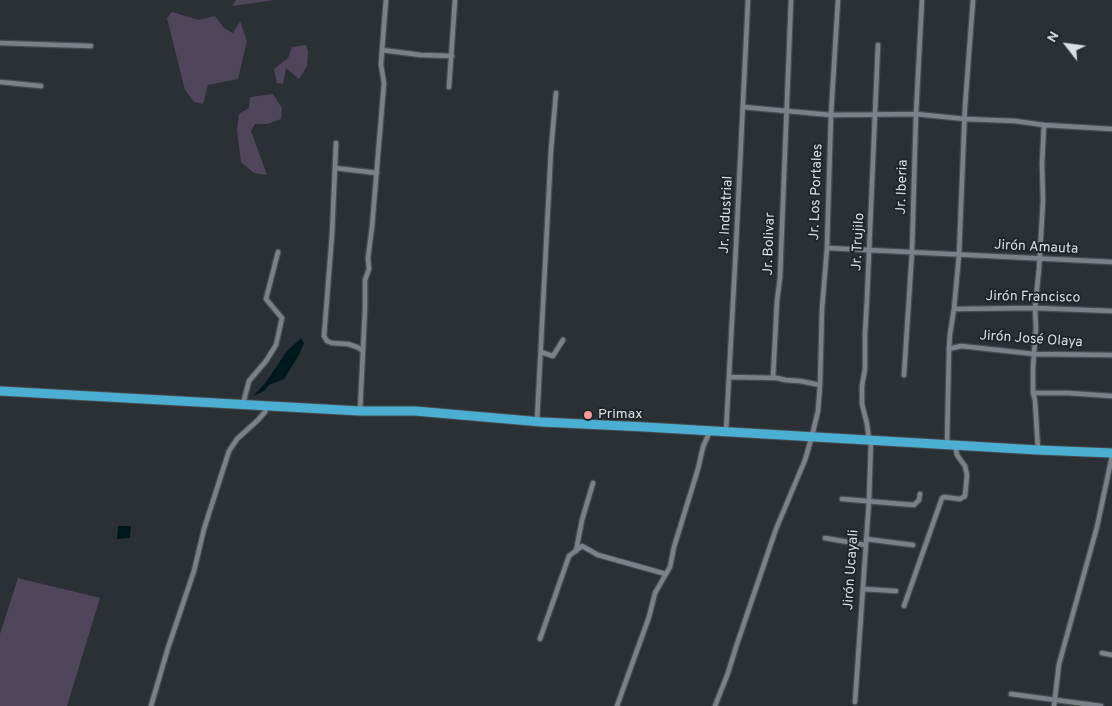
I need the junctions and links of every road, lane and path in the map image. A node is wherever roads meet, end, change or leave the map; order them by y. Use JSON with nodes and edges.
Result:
{"nodes":[{"id":1,"x":386,"y":0,"type":"edge"},
{"id":2,"x":455,"y":0,"type":"edge"},
{"id":3,"x":748,"y":0,"type":"edge"},
{"id":4,"x":791,"y":0,"type":"edge"},
{"id":5,"x":838,"y":0,"type":"edge"},
{"id":6,"x":922,"y":0,"type":"edge"},
{"id":7,"x":973,"y":0,"type":"edge"},
{"id":8,"x":0,"y":43,"type":"edge"},
{"id":9,"x":878,"y":45,"type":"dead end"},
{"id":10,"x":91,"y":46,"type":"dead end"},
{"id":11,"x":382,"y":50,"type":"junction"},
{"id":12,"x":452,"y":56,"type":"junction"},
{"id":13,"x":0,"y":82,"type":"edge"},
{"id":14,"x":41,"y":86,"type":"dead end"},
{"id":15,"x":449,"y":88,"type":"dead end"},
{"id":16,"x":556,"y":93,"type":"dead end"},
{"id":17,"x":743,"y":107,"type":"junction"},
{"id":18,"x":787,"y":111,"type":"junction"},
{"id":19,"x":876,"y":114,"type":"junction"},
{"id":20,"x":916,"y":114,"type":"junction"},
{"id":21,"x":831,"y":115,"type":"junction"},
{"id":22,"x":965,"y":119,"type":"junction"},
{"id":23,"x":1044,"y":126,"type":"junction"},
{"id":24,"x":1112,"y":129,"type":"edge"},
{"id":25,"x":336,"y":143,"type":"dead end"},
{"id":26,"x":335,"y":168,"type":"junction"},
{"id":27,"x":377,"y":172,"type":"junction"},
{"id":28,"x":827,"y":248,"type":"junction"},
{"id":29,"x":869,"y":250,"type":"junction"},
{"id":30,"x":278,"y":252,"type":"dead end"},
{"id":31,"x":912,"y":252,"type":"junction"},
{"id":32,"x":959,"y":255,"type":"junction"},
{"id":33,"x":1040,"y":259,"type":"junction"},
{"id":34,"x":1112,"y":262,"type":"edge"},
{"id":35,"x":954,"y":308,"type":"junction"},
{"id":36,"x":1035,"y":308,"type":"junction"},
{"id":37,"x":1112,"y":311,"type":"edge"},
{"id":38,"x":563,"y":340,"type":"dead end"},
{"id":39,"x":949,"y":348,"type":"junction"},
{"id":40,"x":363,"y":351,"type":"junction"},
{"id":41,"x":541,"y":352,"type":"junction"},
{"id":42,"x":1034,"y":354,"type":"junction"},
{"id":43,"x":1112,"y":355,"type":"edge"},
{"id":44,"x":904,"y":376,"type":"dead end"},
{"id":45,"x":729,"y":378,"type":"junction"},
{"id":46,"x":773,"y":378,"type":"junction"},
{"id":47,"x":820,"y":385,"type":"junction"},
{"id":48,"x":0,"y":391,"type":"edge"},
{"id":49,"x":1033,"y":392,"type":"junction"},
{"id":50,"x":1112,"y":396,"type":"edge"},
{"id":51,"x":243,"y":404,"type":"junction"},
{"id":52,"x":267,"y":405,"type":"junction"},
{"id":53,"x":360,"y":411,"type":"junction"},
{"id":54,"x":537,"y":422,"type":"junction"},
{"id":55,"x":710,"y":431,"type":"junction"},
{"id":56,"x":726,"y":432,"type":"junction"},
{"id":57,"x":812,"y":436,"type":"junction"},
{"id":58,"x":870,"y":440,"type":"junction"},
{"id":59,"x":952,"y":445,"type":"junction"},
{"id":60,"x":1038,"y":450,"type":"junction"},
{"id":61,"x":1112,"y":455,"type":"edge"},
{"id":62,"x":593,"y":483,"type":"dead end"},
{"id":63,"x":920,"y":494,"type":"dead end"},
{"id":64,"x":842,"y":498,"type":"dead end"},
{"id":65,"x":868,"y":501,"type":"junction"},
{"id":66,"x":826,"y":538,"type":"dead end"},
{"id":67,"x":866,"y":539,"type":"junction"},
{"id":68,"x":866,"y":545,"type":"junction"},
{"id":69,"x":913,"y":545,"type":"dead end"},
{"id":70,"x":576,"y":551,"type":"junction"},
{"id":71,"x":666,"y":574,"type":"junction"},
{"id":72,"x":863,"y":589,"type":"junction"},
{"id":73,"x":896,"y":591,"type":"dead end"},
{"id":74,"x":904,"y":606,"type":"dead end"},
{"id":75,"x":540,"y":639,"type":"dead end"},
{"id":76,"x":1102,"y":653,"type":"dead end"},
{"id":77,"x":1112,"y":654,"type":"edge"},
{"id":78,"x":1011,"y":694,"type":"dead end"},
{"id":79,"x":1054,"y":700,"type":"junction"},
{"id":80,"x":854,"y":702,"type":"dead end"},
{"id":81,"x":151,"y":706,"type":"edge"},
{"id":82,"x":616,"y":706,"type":"edge"},
{"id":83,"x":715,"y":706,"type":"edge"},
{"id":84,"x":1054,"y":706,"type":"edge"},
{"id":85,"x":1101,"y":706,"type":"edge"}],
"edges":[{"from":1,"to":11,"type":"street"},
{"from":2,"to":12,"type":"street"},
{"from":3,"to":17,"type":"street","name":"Jr. Industrial"},
{"from":4,"to":18,"type":"street","name":"Jr. Bolivar"},
{"from":5,"to":21,"type":"street","name":"Jr. Los Portales"},
{"from":6,"to":20,"type":"street","name":"Jr. Iberia"},
{"from":7,"to":22,"type":"street"},
{"from":8,"to":10,"type":"street"},
{"from":9,"to":19,"type":"street","name":"Jr. Trujilo"},
{"from":11,"to":12,"type":"street"},
{"from":11,"to":27,"type":"street"},
{"from":12,"to":15,"type":"street"},
{"from":13,"to":14,"type":"street"},
{"from":16,"to":41,"type":"street"},
{"from":17,"to":18,"type":"street"},
{"from":17,"to":45,"type":"street","name":"Jr. Industrial"},
{"from":18,"to":21,"type":"street"},
{"from":18,"to":46,"type":"street","name":"Jr. Bolivar"},
{"from":19,"to":20,"type":"street"},
{"from":19,"to":21,"type":"street"},
{"from":19,"to":29,"type":"street","name":"Jr. Trujilo"},
{"from":20,"to":22,"type":"street"},
{"from":20,"to":31,"type":"street","name":"Jr. Iberia"},
{"from":21,"to":28,"type":"street","name":"Jr. Los Portales"},
{"from":22,"to":23,"type":"street"},
{"from":22,"to":32,"type":"street"},
{"from":23,"to":24,"type":"street"},
{"from":23,"to":33,"type":"street"},
{"from":25,"to":26,"type":"street"},
{"from":26,"to":27,"type":"street"},
{"from":26,"to":40,"type":"street"},
{"from":27,"to":40,"type":"street"},
{"from":28,"to":29,"type":"street","name":"Jirón Amauta"},
{"from":28,"to":47,"type":"street","name":"Jr. Los Portales"},
{"from":29,"to":31,"type":"street","name":"Jirón Amauta"},
{"from":29,"to":58,"type":"street","name":"Jr. Trujilo"},
{"from":30,"to":51,"type":"street"},
{"from":31,"to":32,"type":"street","name":"Jirón Amauta"},
{"from":31,"to":44,"type":"street","name":"Jr. Iberia"},
{"from":32,"to":33,"type":"street","name":"Jirón Amauta"},
{"from":32,"to":35,"type":"street"},
{"from":33,"to":34,"type":"street","name":"Jirón Amauta"},
{"from":33,"to":36,"type":"street"},
{"from":35,"to":36,"type":"street","name":"Jirón Francisco"},
{"from":35,"to":39,"type":"street"},
{"from":36,"to":37,"type":"street","name":"Jirón Francisco"},
{"from":36,"to":42,"type":"street"},
{"from":38,"to":41,"type":"street"},
{"from":39,"to":42,"type":"street","name":"Jirón José Olaya"},
{"from":39,"to":59,"type":"street"},
{"from":40,"to":53,"type":"street"},
{"from":41,"to":54,"type":"street"},
{"from":42,"to":43,"type":"street","name":"Jirón José Olaya"},
{"from":42,"to":49,"type":"street"},
{"from":45,"to":46,"type":"street"},
{"from":45,"to":56,"type":"street","name":"Jr. Industrial"},
{"from":46,"to":47,"type":"street"},
{"from":47,"to":57,"type":"street","name":"Jr. Los Portales"},
{"from":48,"to":51,"type":"highway"},
{"from":49,"to":50,"type":"street"},
{"from":49,"to":60,"type":"street"},
{"from":51,"to":52,"type":"highway"},
{"from":52,"to":53,"type":"highway"},
{"from":52,"to":81,"type":"street"},
{"from":53,"to":54,"type":"highway"},
{"from":54,"to":55,"type":"highway"},
{"from":55,"to":56,"type":"highway"},
{"from":55,"to":71,"type":"street"},
{"from":56,"to":57,"type":"highway"},
{"from":57,"to":58,"type":"highway"},
{"from":57,"to":83,"type":"street","name":"Jr. Los Portales"},
{"from":58,"to":59,"type":"highway"},
{"from":58,"to":65,"type":"street","name":"Jirón Ucayali"},
{"from":59,"to":60,"type":"highway"},
{"from":59,"to":74,"type":"street"},
{"from":60,"to":61,"type":"highway"},
{"from":61,"to":79,"type":"street"},
{"from":62,"to":70,"type":"street"},
{"from":63,"to":65,"type":"street"},
{"from":64,"to":65,"type":"street"},
{"from":65,"to":67,"type":"street","name":"Jirón Ucayali"},
{"from":66,"to":68,"type":"street"},
{"from":67,"to":68,"type":"street","name":"Jirón Ucayali"},
{"from":67,"to":69,"type":"street"},
{"from":68,"to":72,"type":"street","name":"Jirón Ucayali"},
{"from":70,"to":71,"type":"street"},
{"from":70,"to":75,"type":"street"},
{"from":71,"to":82,"type":"street"},
{"from":72,"to":73,"type":"street"},
{"from":72,"to":80,"type":"street","name":"Jirón Ucayali"},
{"from":76,"to":77,"type":"street"},
{"from":78,"to":79,"type":"street"},
{"from":79,"to":84,"type":"street"},
{"from":79,"to":85,"type":"street"}]}
